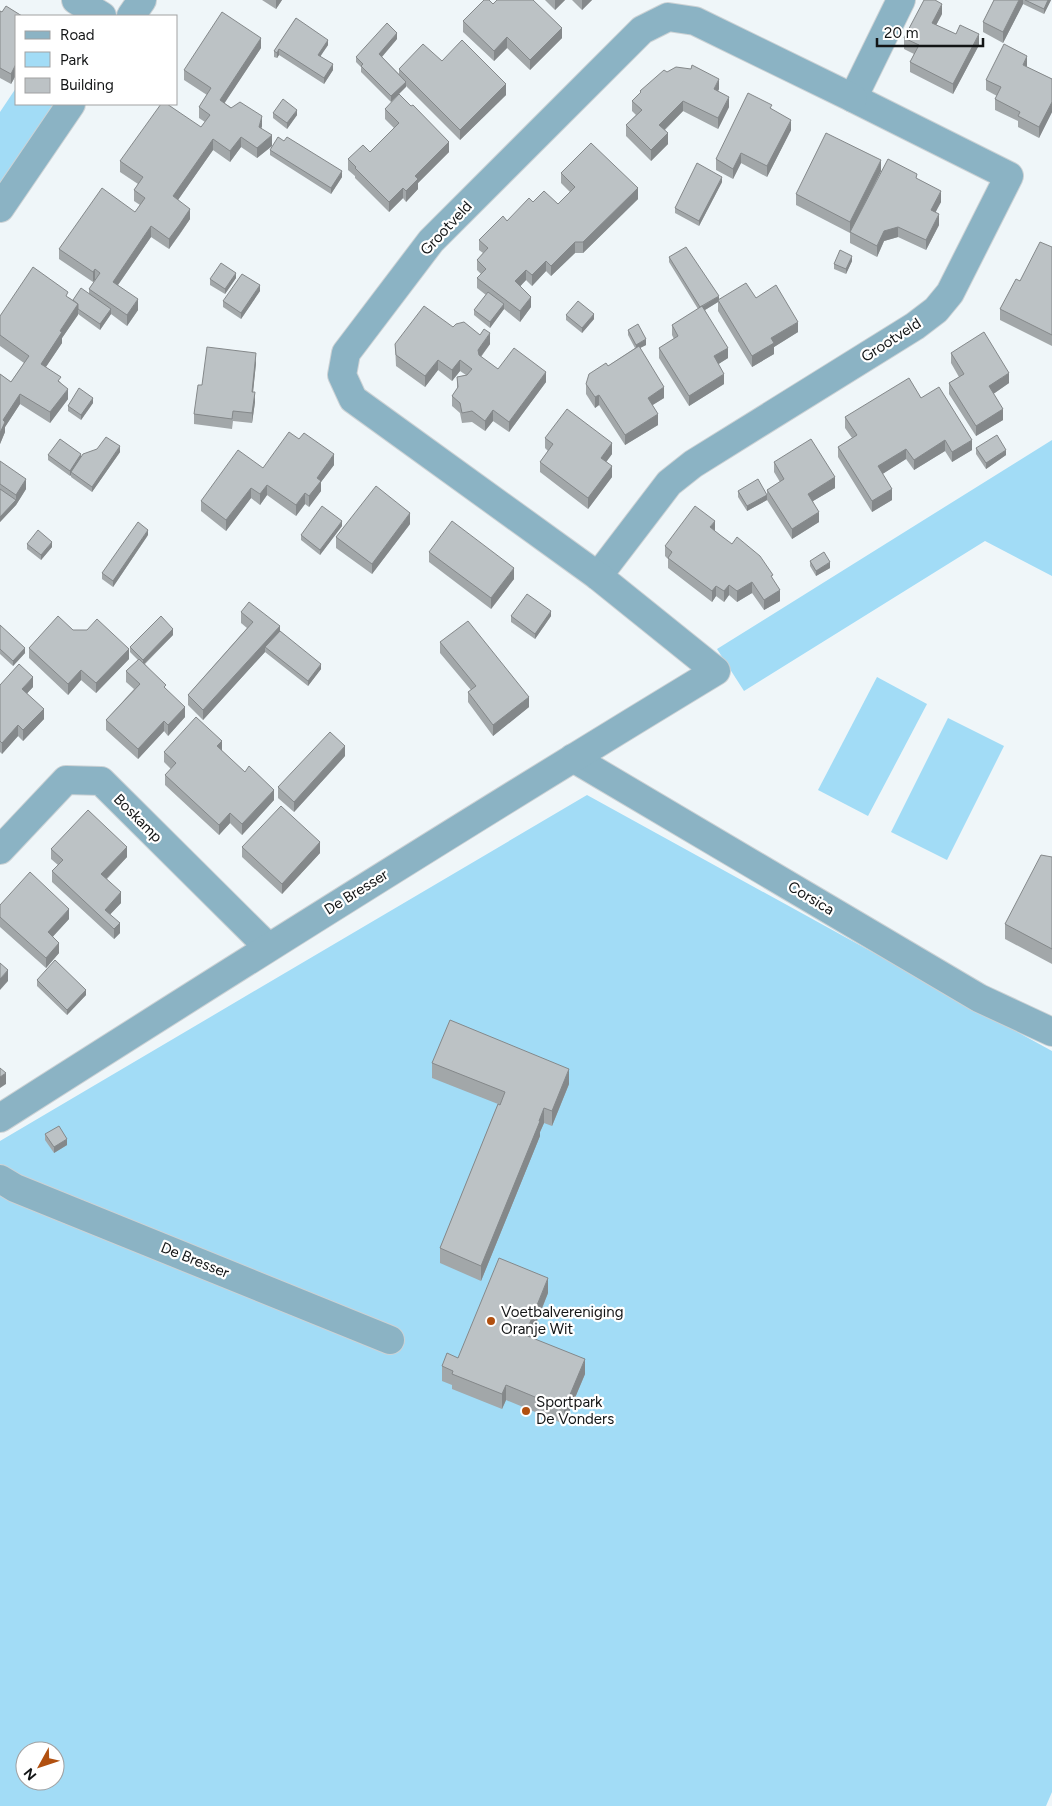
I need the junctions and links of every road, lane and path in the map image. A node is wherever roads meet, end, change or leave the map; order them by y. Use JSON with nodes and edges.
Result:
{"nodes":[{"id":1,"x":76,"y":0,"type":"edge"},
{"id":2,"x":142,"y":0,"type":"edge"},
{"id":3,"x":902,"y":0,"type":"edge"},
{"id":4,"x":100,"y":15,"type":"edge"},
{"id":5,"x":132,"y":15,"type":"edge"},
{"id":6,"x":853,"y":98,"type":"junction"},
{"id":7,"x":70,"y":105,"type":"edge"},
{"id":8,"x":0,"y":208,"type":"edge"},
{"id":9,"x":598,"y":576,"type":"junction"},
{"id":10,"x":716,"y":671,"type":"joint"},
{"id":11,"x":573,"y":758,"type":"junction"},
{"id":12,"x":0,"y":850,"type":"edge"},
{"id":13,"x":268,"y":947,"type":"junction"},
{"id":14,"x":1052,"y":1032,"type":"edge"},
{"id":15,"x":0,"y":1118,"type":"edge"},
{"id":16,"x":0,"y":1179,"type":"edge"},
{"id":17,"x":390,"y":1340,"type":"dead end"}],
"edges":[{"from":1,"to":4,"type":"street"},
{"from":2,"to":5,"type":"street"},
{"from":3,"to":6,"type":"street"},
{"from":6,"to":9,"type":"street","name":"Grootveld"},
{"from":6,"to":9,"type":"street","name":"Grootveld"},
{"from":7,"to":8,"type":"street"},
{"from":9,"to":10,"type":"street","name":"Grootveld"},
{"from":10,"to":11,"type":"street","name":"De Bresser"},
{"from":11,"to":13,"type":"street","name":"De Bresser"},
{"from":11,"to":14,"type":"street","name":"Corsica"},
{"from":12,"to":13,"type":"street","name":"Boskamp"},
{"from":13,"to":15,"type":"street","name":"De Bresser"},
{"from":16,"to":17,"type":"street","name":"De Bresser"}]}
